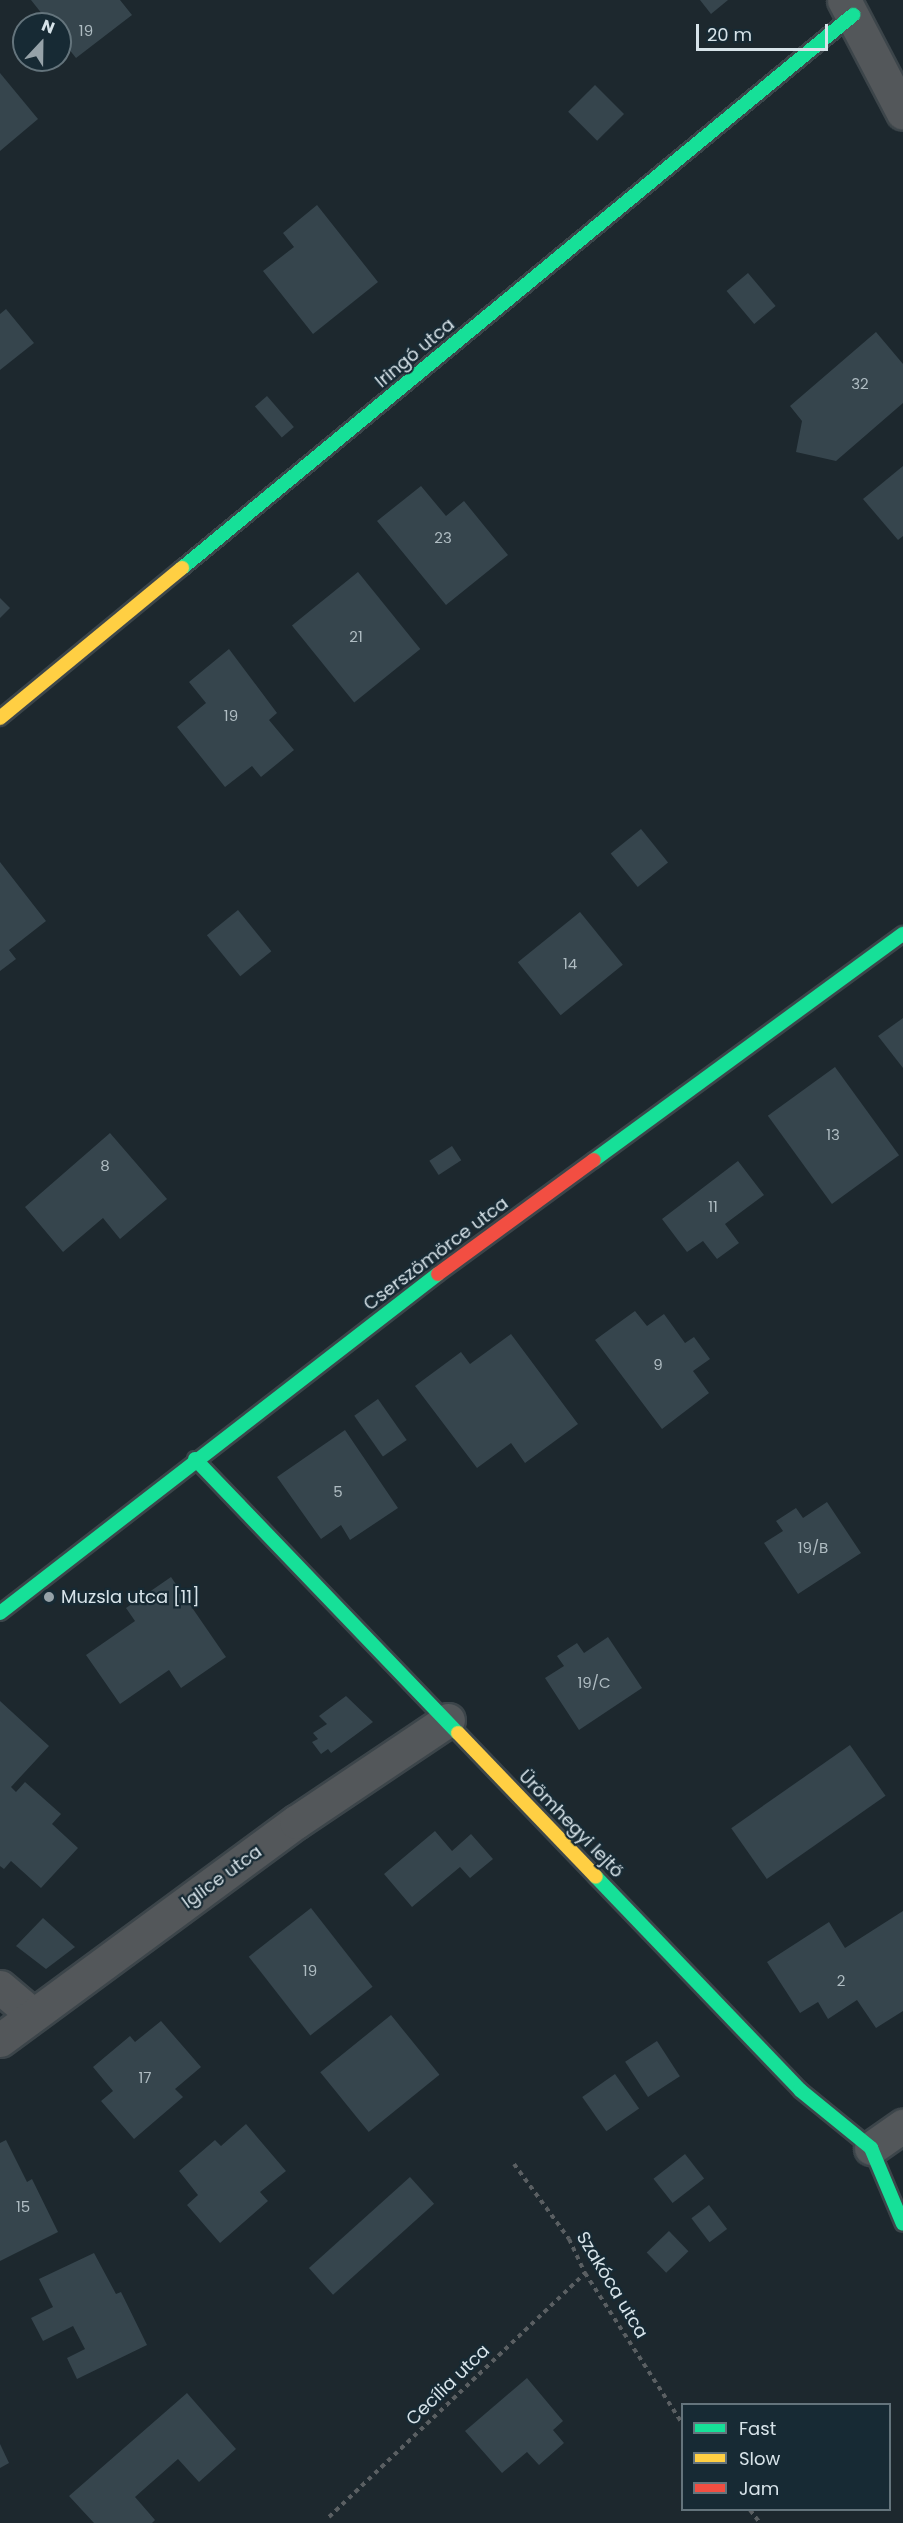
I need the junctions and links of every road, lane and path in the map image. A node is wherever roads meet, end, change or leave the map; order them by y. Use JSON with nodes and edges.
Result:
{"nodes":[{"id":1,"x":848,"y":8,"type":"edge"},
{"id":2,"x":903,"y":113,"type":"edge"},
{"id":3,"x":0,"y":718,"type":"edge"},
{"id":4,"x":903,"y":934,"type":"edge"},
{"id":5,"x":195,"y":1459,"type":"junction"},
{"id":6,"x":0,"y":1613,"type":"edge"},
{"id":7,"x":448,"y":1720,"type":"junction"},
{"id":8,"x":0,"y":1987,"type":"edge"},
{"id":9,"x":33,"y":2015,"type":"junction"},
{"id":10,"x":0,"y":2040,"type":"edge"},
{"id":11,"x":903,"y":2126,"type":"edge"},
{"id":12,"x":871,"y":2148,"type":"junction"},
{"id":13,"x":514,"y":2164,"type":"dead end"},
{"id":14,"x":903,"y":2224,"type":"edge"},
{"id":15,"x":585,"y":2272,"type":"junction"},
{"id":16,"x":681,"y":2421,"type":"edge"},
{"id":17,"x":751,"y":2511,"type":"edge"},
{"id":18,"x":329,"y":2517,"type":"dead end"},
{"id":19,"x":760,"y":2523,"type":"edge"}],
"edges":[{"from":1,"to":2,"type":"street"},
{"from":1,"to":3,"type":"street","name":"Iringó utca"},
{"from":4,"to":5,"type":"street","name":"Cserszömörce utca"},
{"from":5,"to":6,"type":"street","name":"Cserszömörce utca"},
{"from":5,"to":7,"type":"street","name":"Ürömhegyi lejtő"},
{"from":7,"to":9,"type":"street","name":"Iglice utca"},
{"from":7,"to":12,"type":"street","name":"Ürömhegyi lejtő"},
{"from":8,"to":9,"type":"street"},
{"from":9,"to":10,"type":"street","name":"Iglice utca"},
{"from":11,"to":12,"type":"street"},
{"from":12,"to":14,"type":"street","name":"Ürömhegyi lejtő"},
{"from":13,"to":15,"type":"path","name":"Szakóca utca"},
{"from":15,"to":16,"type":"path","name":"Szakóca utca"},
{"from":15,"to":18,"type":"path","name":"Cecília utca"},
{"from":17,"to":19,"type":"path"}]}
